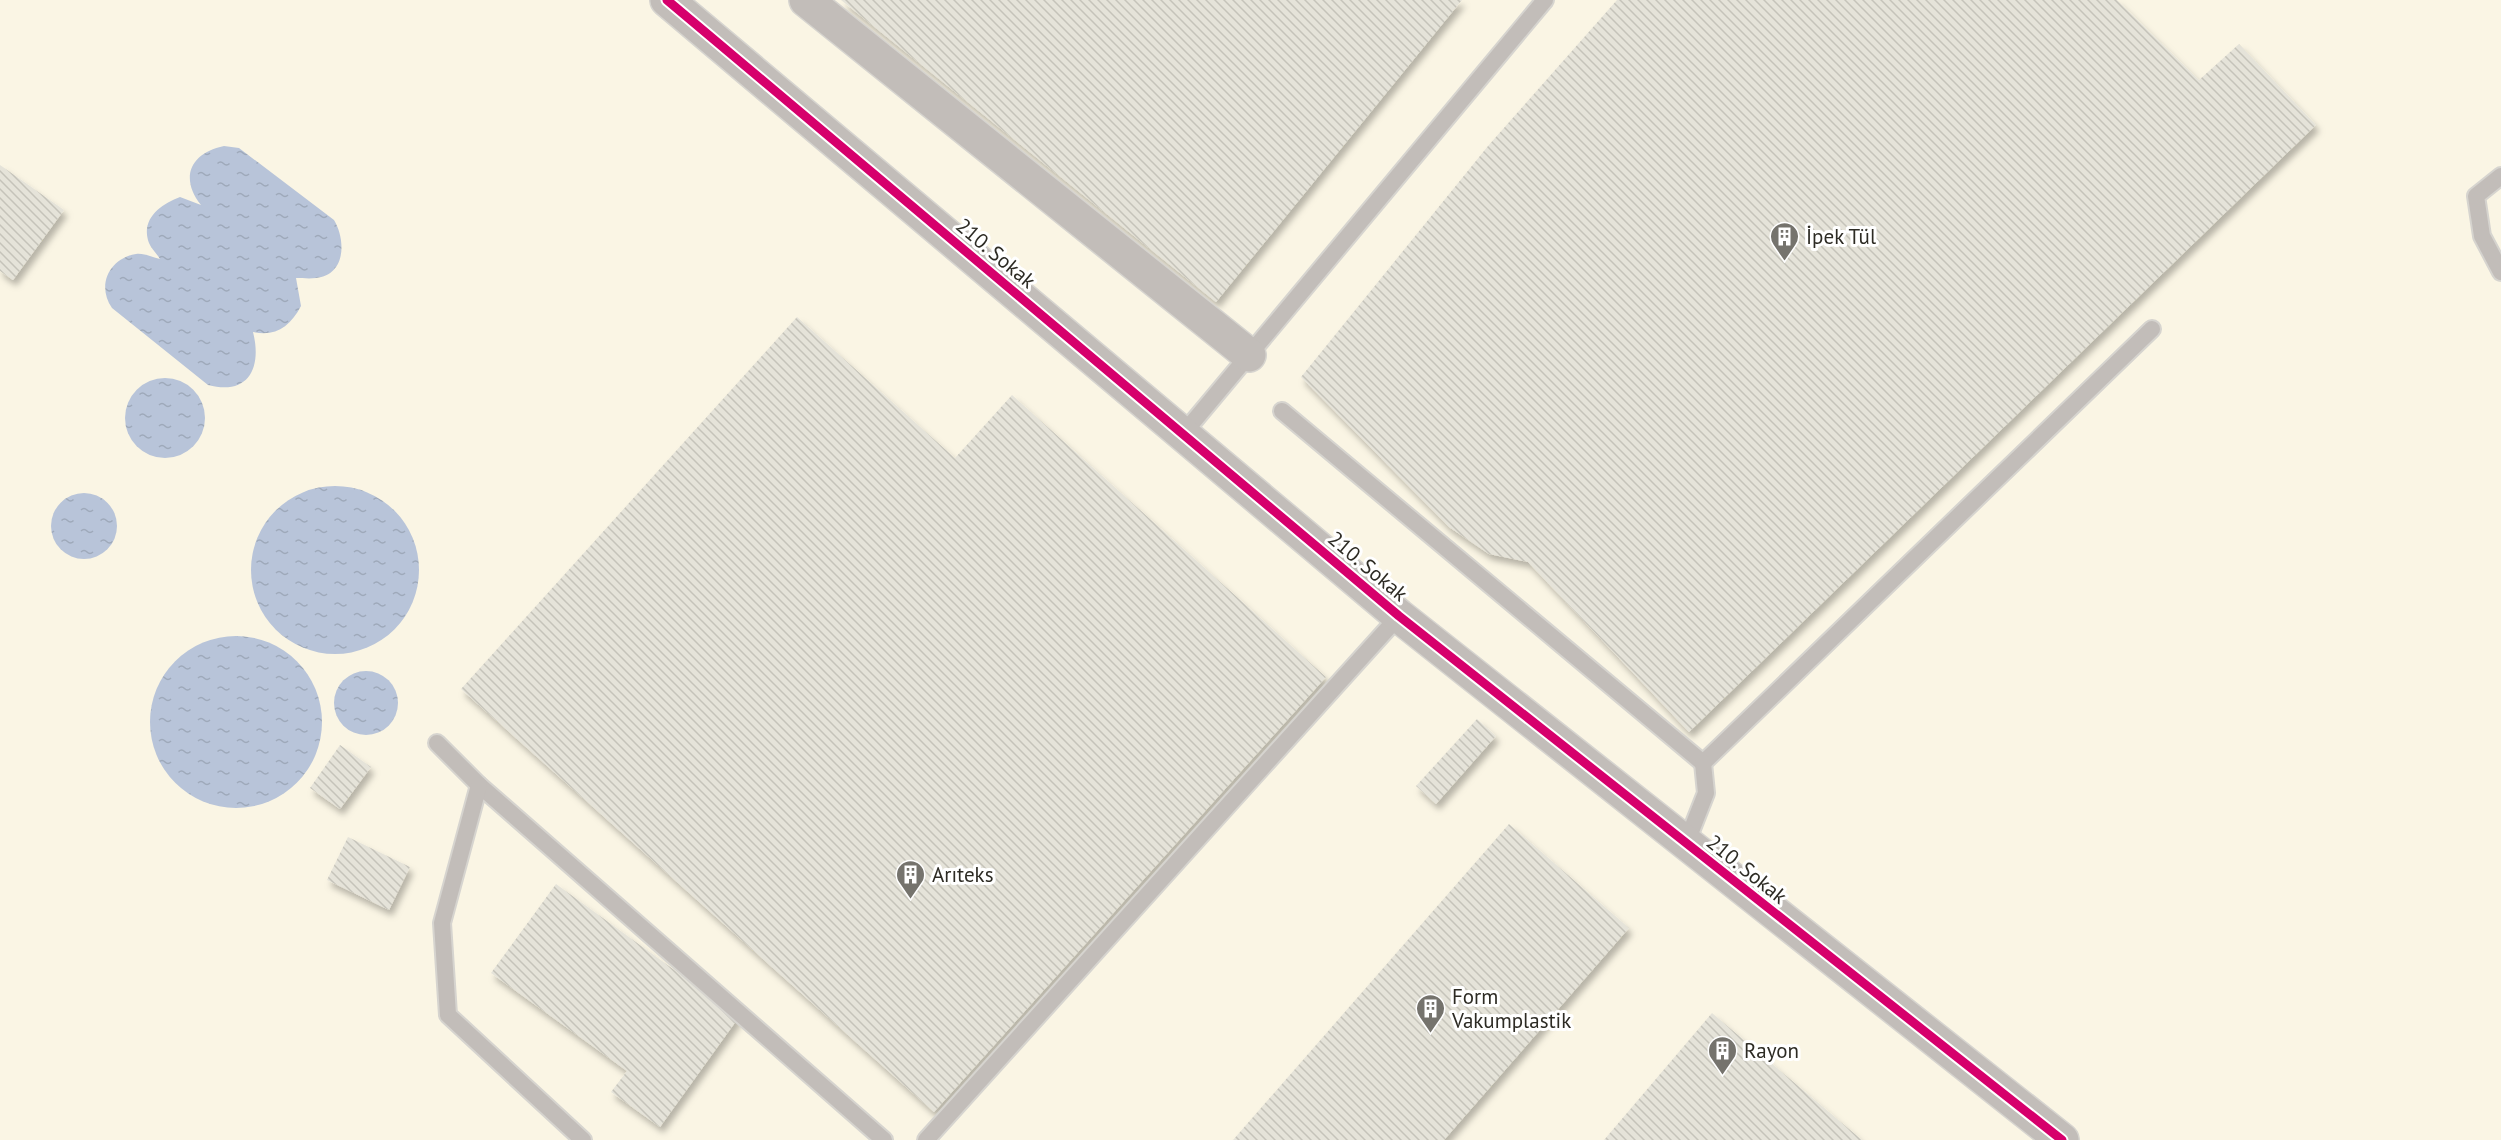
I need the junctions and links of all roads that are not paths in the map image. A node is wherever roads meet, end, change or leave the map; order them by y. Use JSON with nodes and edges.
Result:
{"nodes":[{"id":1,"x":667,"y":0,"type":"edge"},
{"id":2,"x":806,"y":0,"type":"edge"},
{"id":3,"x":1545,"y":0,"type":"edge"},
{"id":4,"x":2501,"y":176,"type":"edge"},
{"id":5,"x":2501,"y":272,"type":"edge"},
{"id":6,"x":2152,"y":329,"type":"dead end"},
{"id":7,"x":1249,"y":356,"type":"junction"},
{"id":8,"x":1282,"y":411,"type":"dead end"},
{"id":9,"x":1183,"y":434,"type":"junction"},
{"id":10,"x":1399,"y":616,"type":"junction"},
{"id":11,"x":437,"y":743,"type":"dead end"},
{"id":12,"x":1703,"y":763,"type":"junction"},
{"id":13,"x":479,"y":785,"type":"junction"},
{"id":14,"x":1686,"y":844,"type":"junction"},
{"id":15,"x":583,"y":1140,"type":"edge"},
{"id":16,"x":884,"y":1140,"type":"edge"},
{"id":17,"x":926,"y":1140,"type":"edge"},
{"id":18,"x":2062,"y":1140,"type":"edge"}],
"edges":[{"from":1,"to":9,"type":"street","name":"210. Sokak"},
{"from":2,"to":7,"type":"street"},
{"from":3,"to":7,"type":"lane"},
{"from":4,"to":5,"type":"lane"},
{"from":6,"to":12,"type":"lane"},
{"from":7,"to":9,"type":"lane"},
{"from":8,"to":12,"type":"lane"},
{"from":9,"to":10,"type":"street","name":"210. Sokak"},
{"from":10,"to":14,"type":"street","name":"210. Sokak"},
{"from":10,"to":17,"type":"lane"},
{"from":11,"to":13,"type":"lane"},
{"from":12,"to":14,"type":"lane"},
{"from":13,"to":15,"type":"lane"},
{"from":13,"to":16,"type":"lane"},
{"from":14,"to":18,"type":"street","name":"210. Sokak"}]}
